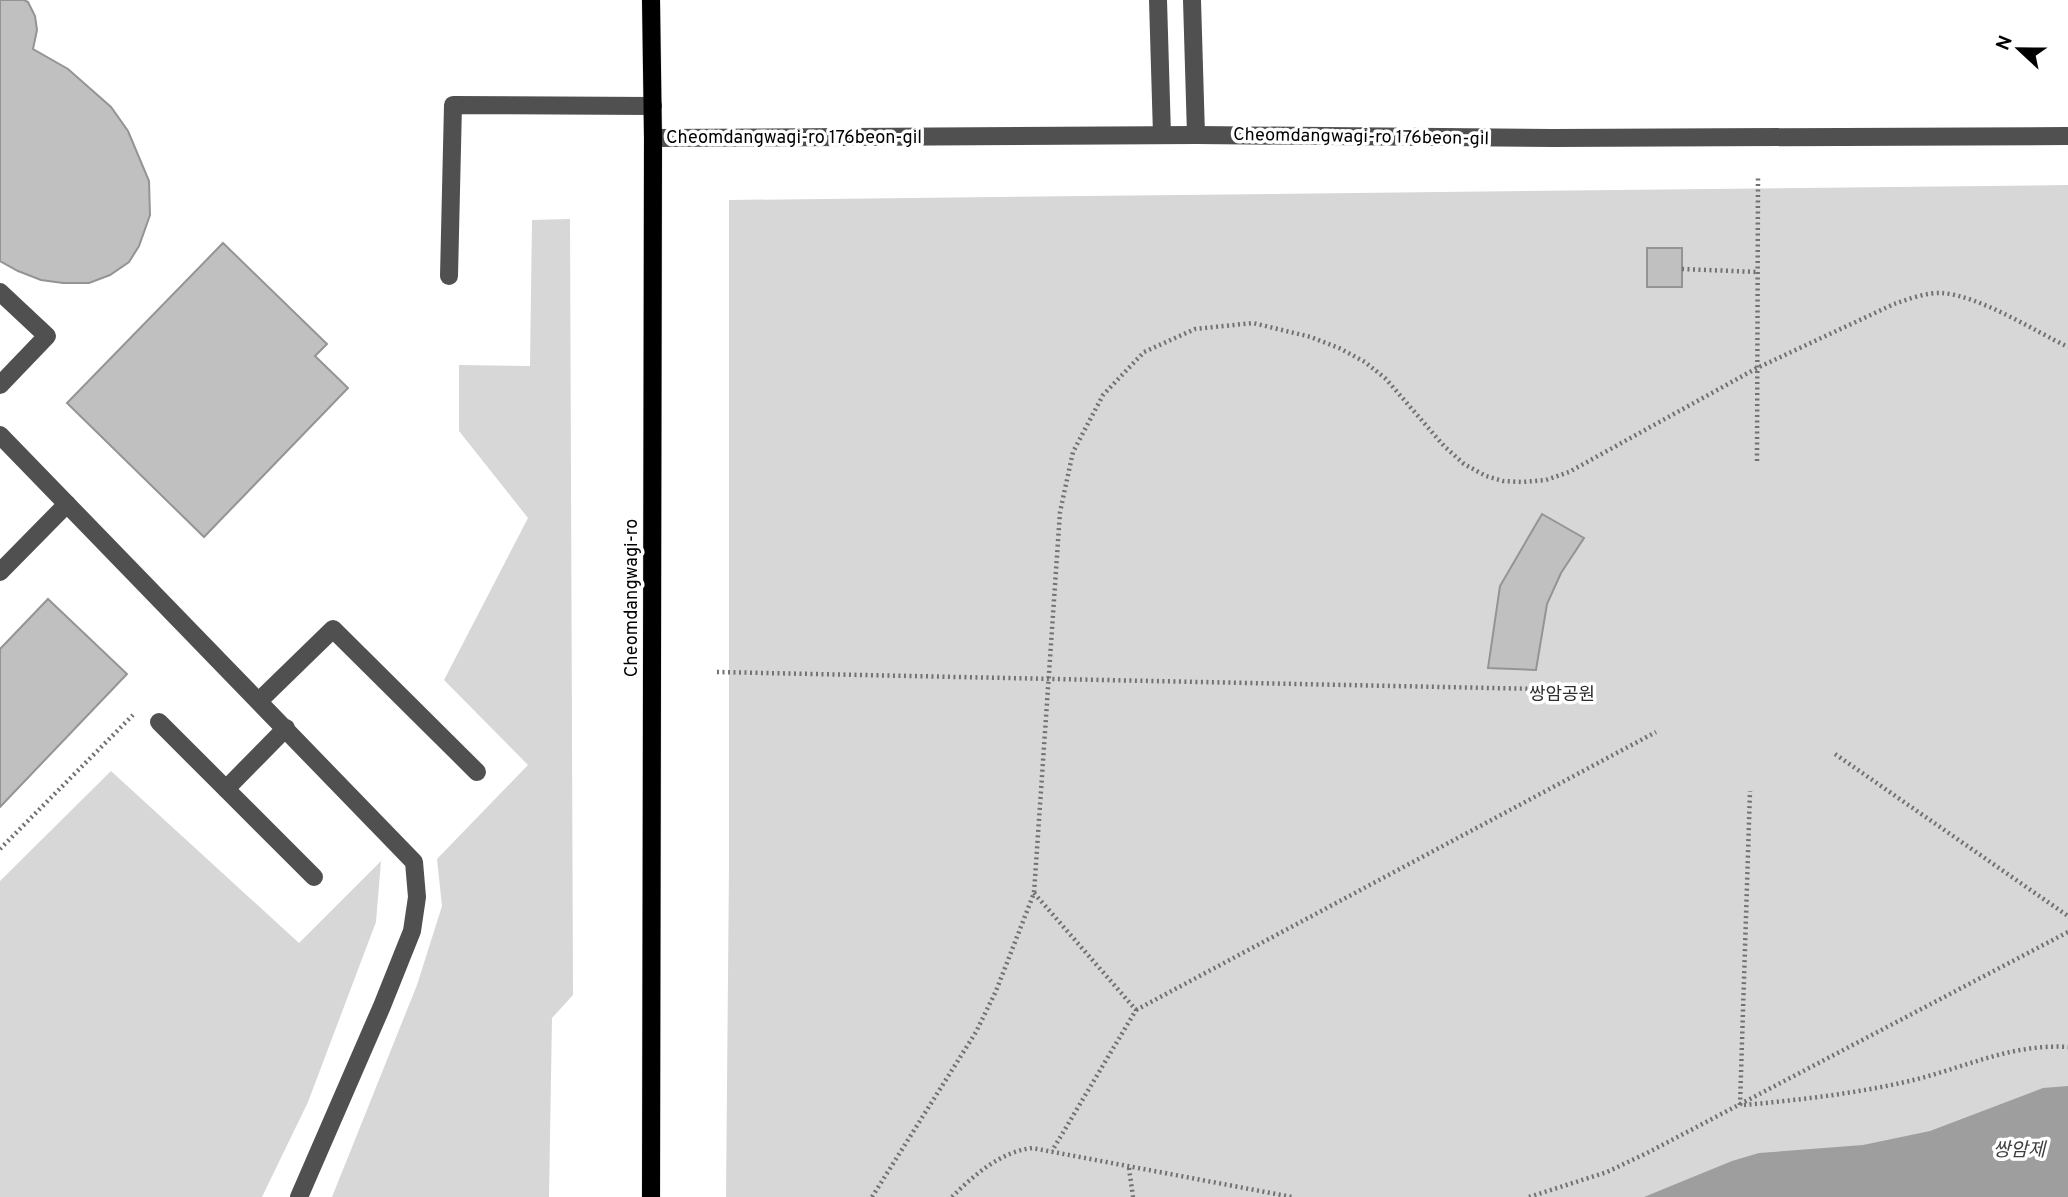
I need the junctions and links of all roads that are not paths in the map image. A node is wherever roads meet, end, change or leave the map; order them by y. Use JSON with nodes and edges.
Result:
{"nodes":[{"id":1,"x":651,"y":0,"type":"edge"},
{"id":2,"x":1158,"y":0,"type":"edge"},
{"id":3,"x":1192,"y":0,"type":"edge"},
{"id":4,"x":653,"y":106,"type":"junction"},
{"id":5,"x":1162,"y":135,"type":"junction"},
{"id":6,"x":1196,"y":135,"type":"junction"},
{"id":7,"x":2068,"y":136,"type":"edge"},
{"id":8,"x":653,"y":138,"type":"junction"},
{"id":9,"x":449,"y":276,"type":"dead end"},
{"id":10,"x":0,"y":292,"type":"edge"},
{"id":11,"x":0,"y":385,"type":"edge"},
{"id":12,"x":0,"y":435,"type":"edge"},
{"id":13,"x":67,"y":503,"type":"junction"},
{"id":14,"x":0,"y":572,"type":"edge"},
{"id":15,"x":259,"y":701,"type":"junction"},
{"id":16,"x":159,"y":722,"type":"road end"},
{"id":17,"x":286,"y":728,"type":"junction"},
{"id":18,"x":477,"y":772,"type":"dead end"},
{"id":19,"x":226,"y":789,"type":"junction"},
{"id":20,"x":314,"y":877,"type":"dead end"},
{"id":21,"x":299,"y":1197,"type":"edge"},
{"id":22,"x":651,"y":1197,"type":"edge"}],
"edges":[{"from":1,"to":4,"type":"main road","name":"Cheomdangwagi-ro"},
{"from":2,"to":5,"type":"street"},
{"from":3,"to":6,"type":"street"},
{"from":4,"to":8,"type":"main road","name":"Cheomdangwagi-ro"},
{"from":4,"to":9,"type":"street"},
{"from":5,"to":6,"type":"street","name":"Cheomdangwagi-ro 176beon-gil"},
{"from":5,"to":8,"type":"street","name":"Cheomdangwagi-ro 176beon-gil"},
{"from":6,"to":7,"type":"street","name":"Cheomdangwagi-ro 176beon-gil"},
{"from":8,"to":22,"type":"main road","name":"Cheomdangwagi-ro"},
{"from":10,"to":11,"type":"street"},
{"from":12,"to":13,"type":"street"},
{"from":13,"to":14,"type":"street"},
{"from":13,"to":15,"type":"street"},
{"from":15,"to":17,"type":"street"},
{"from":15,"to":18,"type":"street"},
{"from":16,"to":19,"type":"street"},
{"from":17,"to":19,"type":"street"},
{"from":17,"to":21,"type":"street"},
{"from":19,"to":20,"type":"street"}]}
